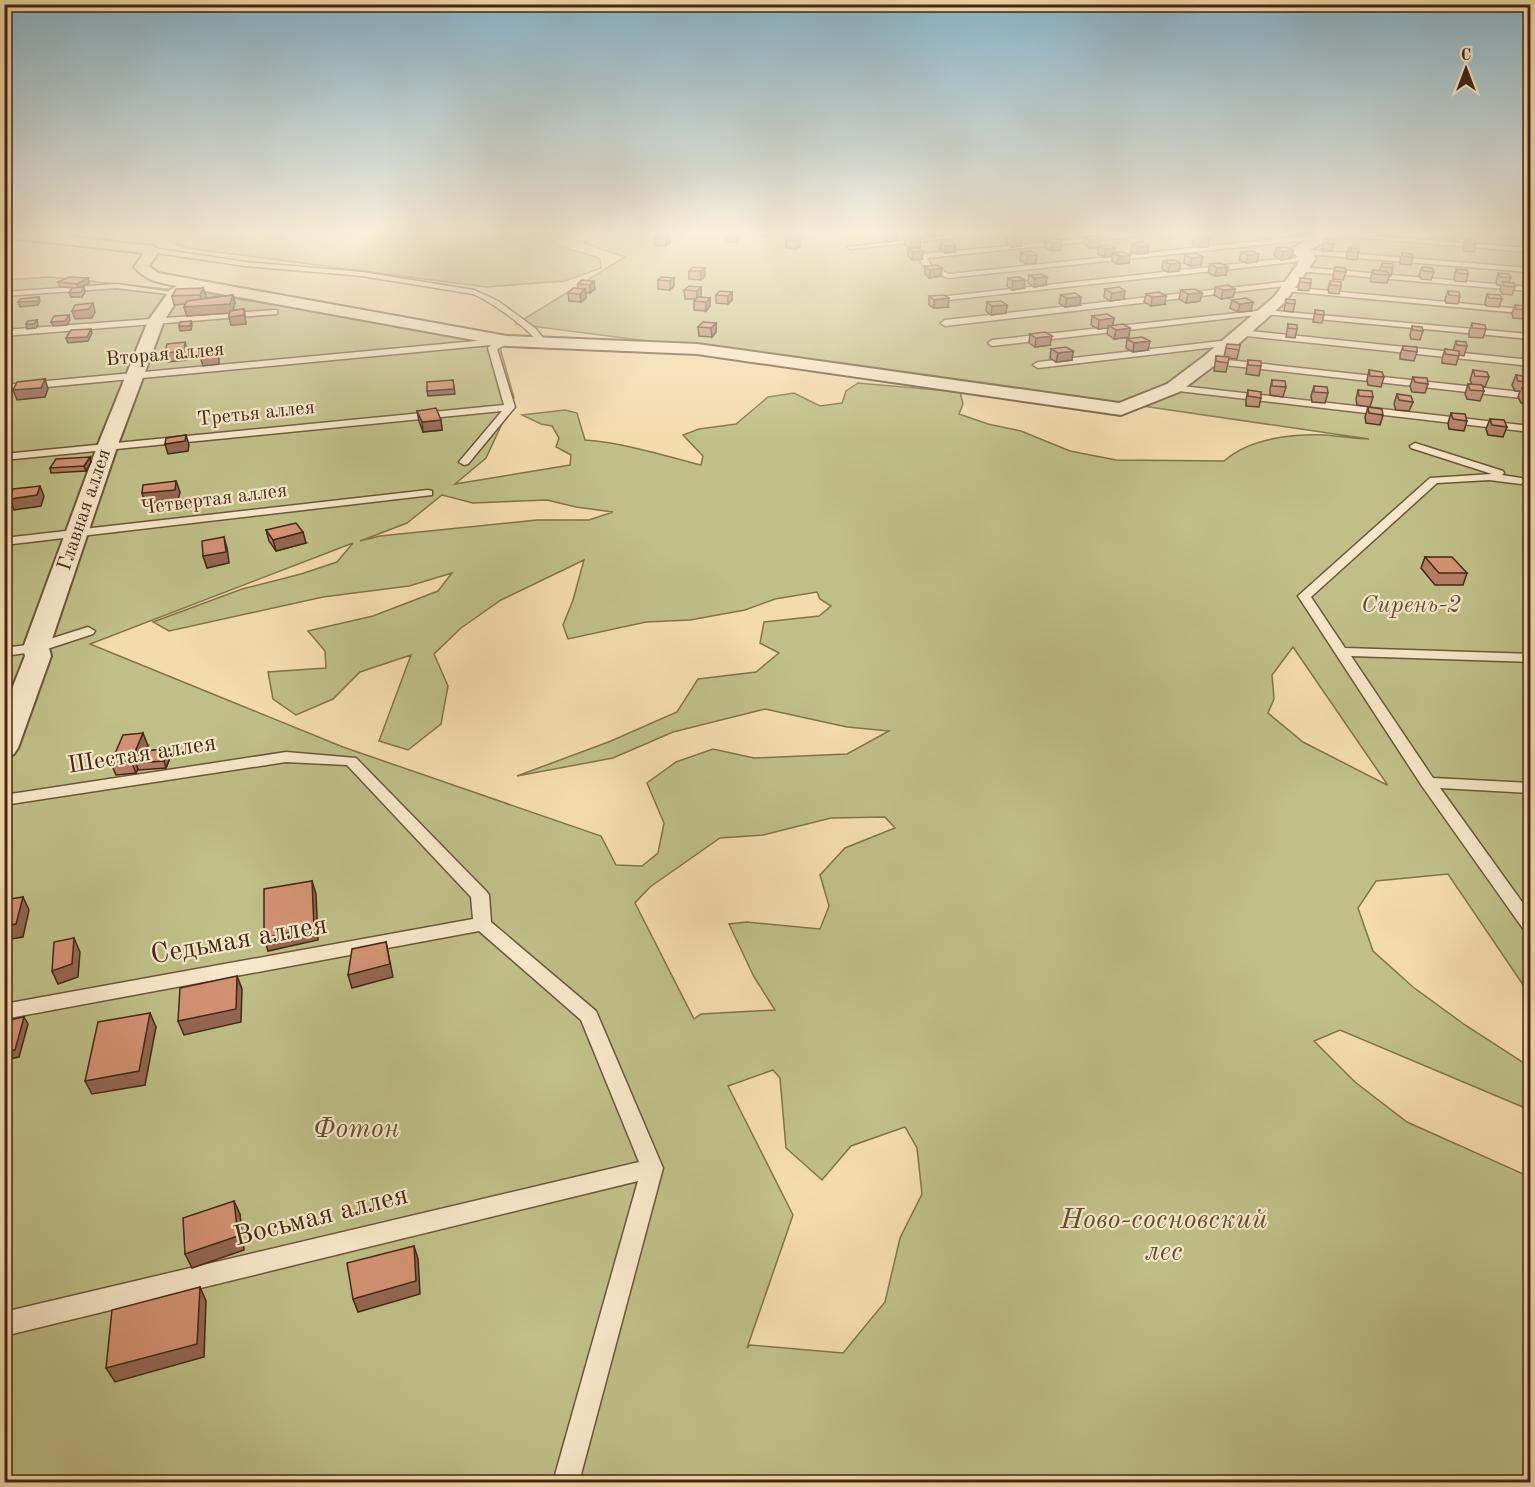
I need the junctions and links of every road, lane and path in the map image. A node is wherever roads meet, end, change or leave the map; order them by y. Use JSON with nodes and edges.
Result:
{"nodes":[{"id":1,"x":172,"y":301,"type":"edge"},
{"id":2,"x":259,"y":301,"type":"edge"},
{"id":3,"x":495,"y":301,"type":"edge"},
{"id":4,"x":1146,"y":301,"type":"edge"},
{"id":5,"x":1275,"y":301,"type":"edge"},
{"id":6,"x":1432,"y":301,"type":"edge"},
{"id":7,"x":274,"y":312,"type":"dead end"},
{"id":8,"x":1265,"y":312,"type":"junction"},
{"id":9,"x":1530,"y":312,"type":"edge"},
{"id":10,"x":156,"y":321,"type":"junction"},
{"id":11,"x":945,"y":323,"type":"dead end"},
{"id":12,"x":4,"y":333,"type":"edge"},
{"id":13,"x":1530,"y":337,"type":"edge"},
{"id":14,"x":1235,"y":338,"type":"junction"},
{"id":15,"x":507,"y":341,"type":"junction"},
{"id":16,"x":542,"y":342,"type":"junction"},
{"id":17,"x":992,"y":343,"type":"dead end"},
{"id":18,"x":1209,"y":361,"type":"junction"},
{"id":19,"x":1530,"y":363,"type":"edge"},
{"id":20,"x":1038,"y":365,"type":"dead end"},
{"id":21,"x":135,"y":376,"type":"junction"},
{"id":22,"x":4,"y":388,"type":"edge"},
{"id":23,"x":1173,"y":388,"type":"junction"},
{"id":24,"x":1530,"y":396,"type":"edge"},
{"id":25,"x":510,"y":407,"type":"junction"},
{"id":26,"x":1530,"y":429,"type":"edge"},
{"id":27,"x":1415,"y":446,"type":"dead end"},
{"id":28,"x":107,"y":447,"type":"junction"},
{"id":29,"x":4,"y":457,"type":"edge"},
{"id":30,"x":465,"y":462,"type":"dead end"},
{"id":31,"x":1526,"y":482,"type":"edge"},
{"id":32,"x":428,"y":493,"type":"dead end"},
{"id":33,"x":77,"y":534,"type":"junction"},
{"id":34,"x":4,"y":542,"type":"edge"},
{"id":35,"x":88,"y":631,"type":"dead end"},
{"id":36,"x":36,"y":648,"type":"junction"},
{"id":37,"x":4,"y":652,"type":"edge"},
{"id":38,"x":1339,"y":652,"type":"junction"},
{"id":39,"x":1530,"y":658,"type":"edge"},
{"id":40,"x":4,"y":748,"type":"edge"},
{"id":41,"x":1428,"y":783,"type":"junction"},
{"id":42,"x":1530,"y":788,"type":"edge"},
{"id":43,"x":4,"y":800,"type":"edge"},
{"id":44,"x":483,"y":924,"type":"junction"},
{"id":45,"x":1530,"y":926,"type":"edge"},
{"id":46,"x":4,"y":1012,"type":"edge"},
{"id":47,"x":652,"y":1168,"type":"junction"},
{"id":48,"x":4,"y":1324,"type":"edge"},
{"id":49,"x":566,"y":1482,"type":"edge"}],
"edges":[{"from":1,"to":10,"type":"street","name":"Главная аллея"},
{"from":2,"to":15,"type":"street"},
{"from":3,"to":16,"type":"lane"},
{"from":4,"to":11,"type":"lane"},
{"from":5,"to":8,"type":"street"},
{"from":6,"to":9,"type":"lane"},
{"from":7,"to":10,"type":"lane"},
{"from":8,"to":13,"type":"lane"},
{"from":8,"to":14,"type":"street"},
{"from":8,"to":17,"type":"lane"},
{"from":10,"to":12,"type":"lane"},
{"from":10,"to":21,"type":"street","name":"Главная аллея"},
{"from":14,"to":18,"type":"street"},
{"from":14,"to":19,"type":"lane"},
{"from":14,"to":20,"type":"lane"},
{"from":15,"to":16,"type":"street"},
{"from":15,"to":21,"type":"lane","name":"Вторая аллея"},
{"from":15,"to":25,"type":"lane"},
{"from":16,"to":23,"type":"street"},
{"from":18,"to":23,"type":"street"},
{"from":18,"to":24,"type":"lane"},
{"from":21,"to":22,"type":"lane","name":"Вторая аллея"},
{"from":21,"to":28,"type":"street","name":"Главная аллея"},
{"from":23,"to":26,"type":"lane"},
{"from":25,"to":28,"type":"lane","name":"Третья аллея"},
{"from":25,"to":30,"type":"lane"},
{"from":27,"to":31,"type":"lane"},
{"from":28,"to":29,"type":"lane","name":"Третья аллея"},
{"from":28,"to":33,"type":"street","name":"Главная аллея"},
{"from":31,"to":38,"type":"lane"},
{"from":32,"to":33,"type":"lane","name":"Четвертая аллея"},
{"from":33,"to":34,"type":"lane","name":"Четвертая аллея"},
{"from":33,"to":36,"type":"street","name":"Главная аллея"},
{"from":35,"to":36,"type":"lane"},
{"from":36,"to":37,"type":"lane"},
{"from":36,"to":40,"type":"street","name":"Главная аллея"},
{"from":38,"to":39,"type":"lane"},
{"from":38,"to":41,"type":"lane"},
{"from":41,"to":42,"type":"lane"},
{"from":41,"to":45,"type":"lane"},
{"from":43,"to":44,"type":"lane","name":"Шестая аллея"},
{"from":44,"to":46,"type":"lane","name":"Седьмая аллея"},
{"from":44,"to":47,"type":"lane"},
{"from":47,"to":48,"type":"lane","name":"Восьмая аллея"},
{"from":47,"to":49,"type":"lane"}]}
